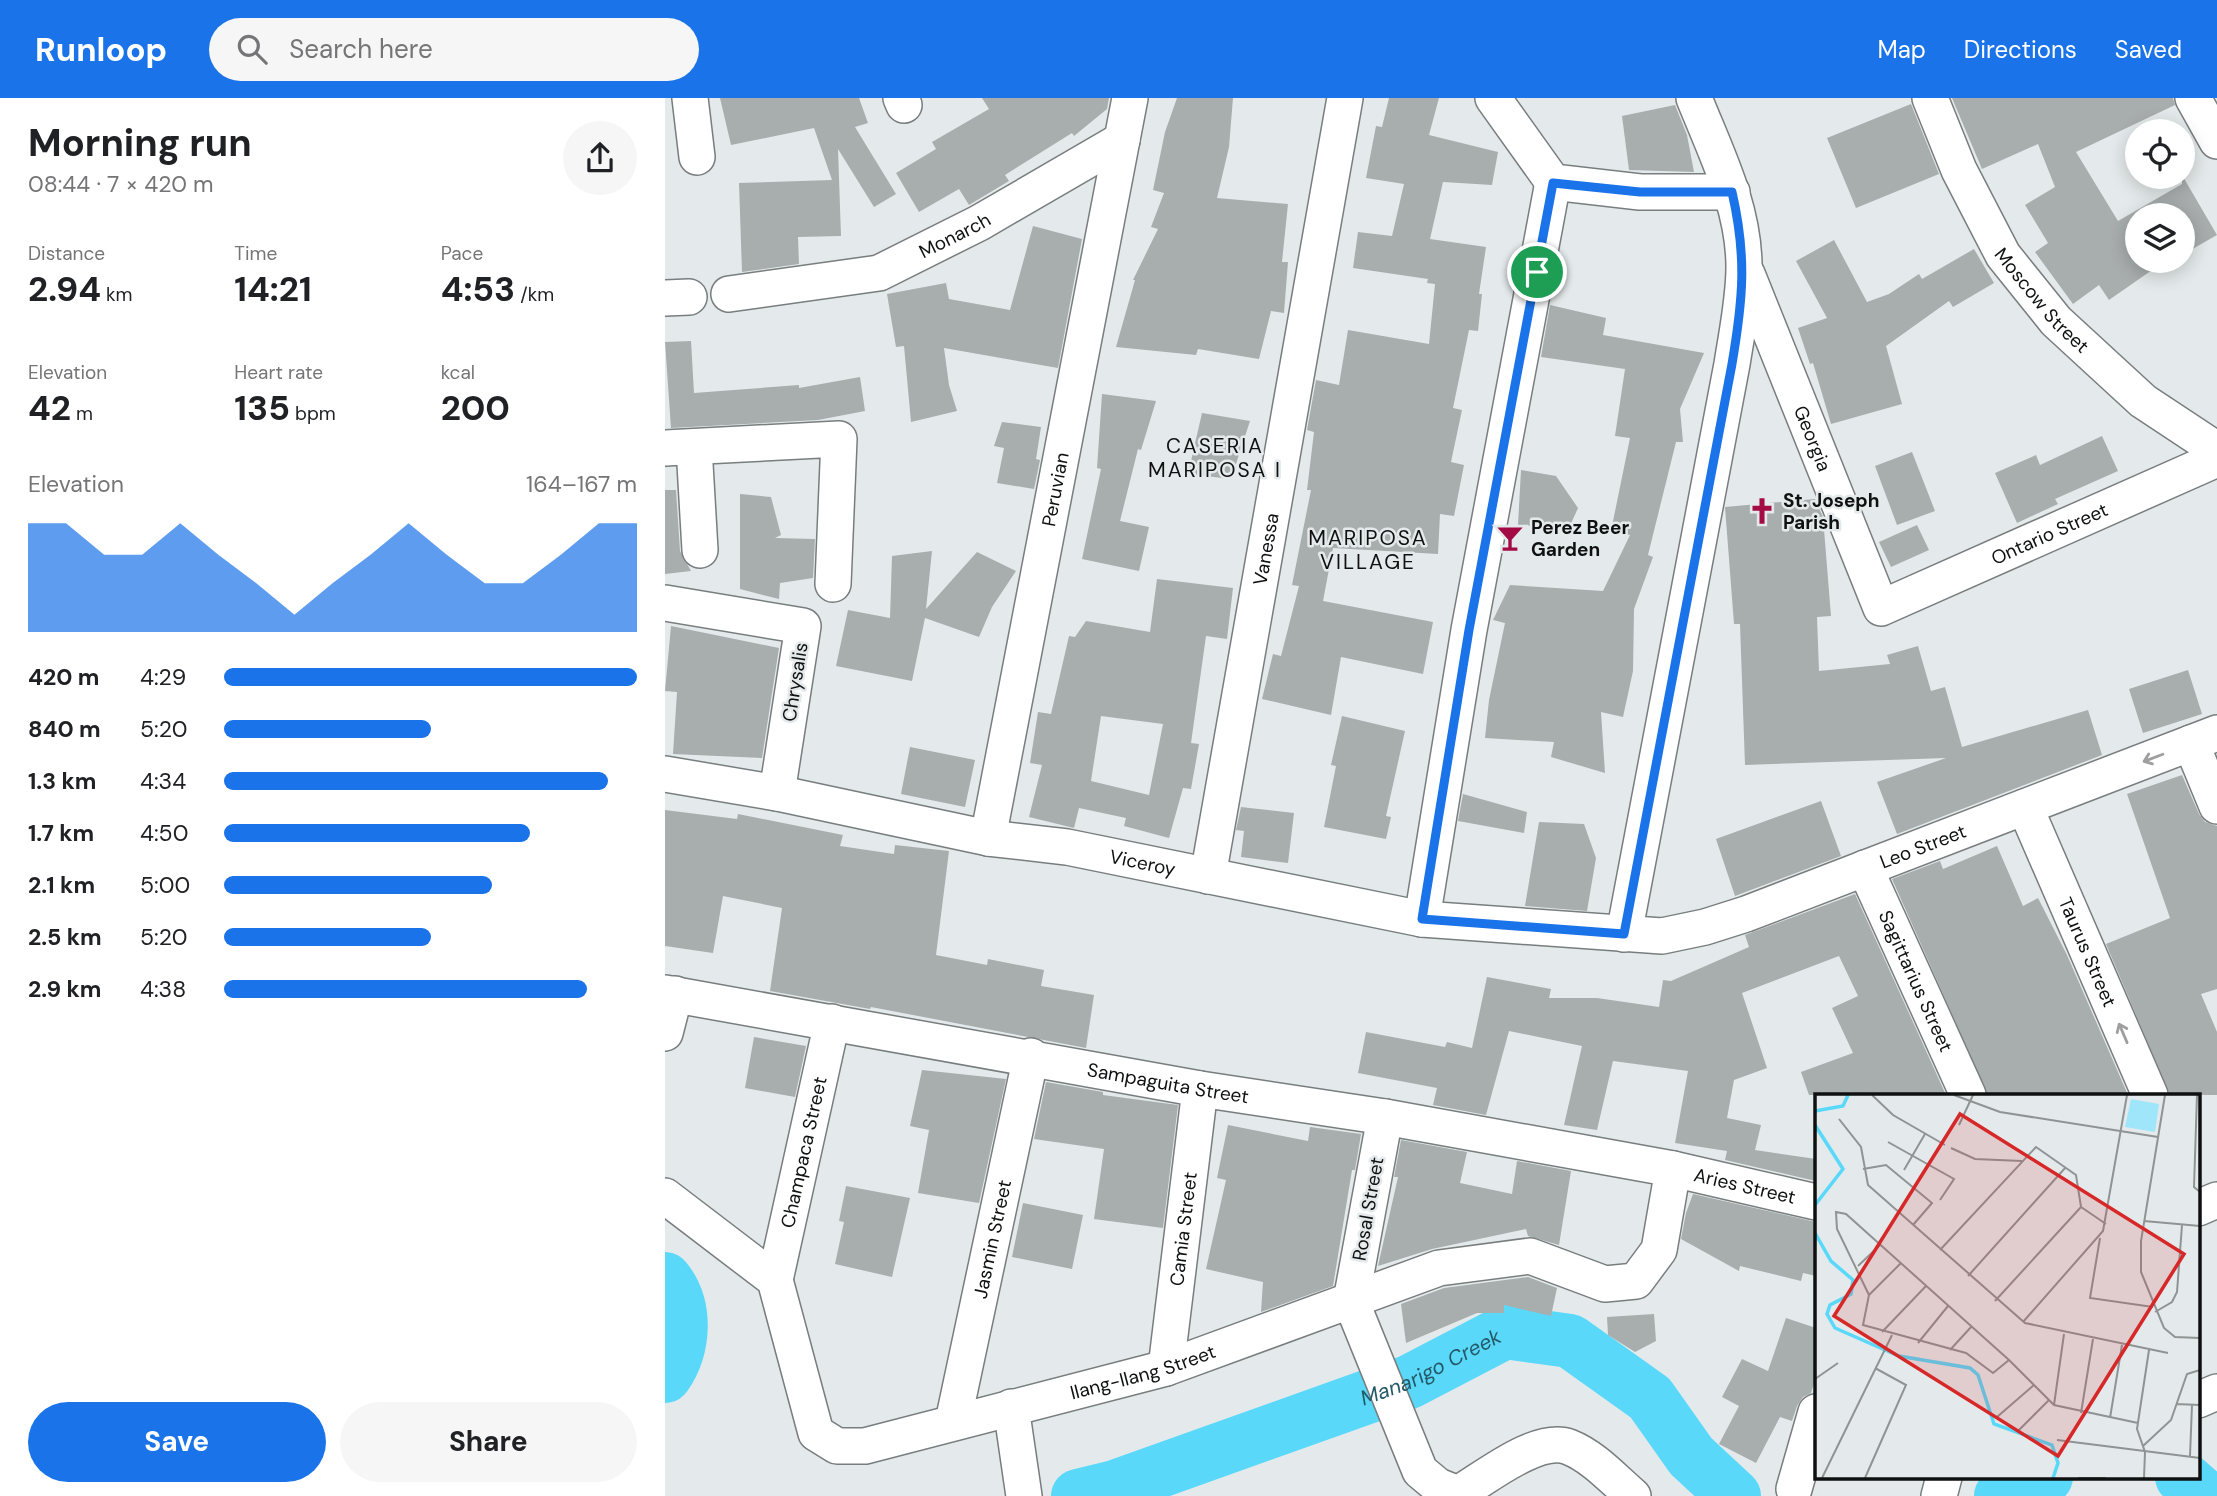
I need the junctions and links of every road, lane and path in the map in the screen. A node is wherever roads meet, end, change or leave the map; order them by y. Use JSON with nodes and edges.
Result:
{"nodes":[{"id":1,"x":690,"y":98,"type":"edge"},
{"id":2,"x":1130,"y":98,"type":"edge"},
{"id":3,"x":1345,"y":98,"type":"edge"},
{"id":4,"x":1493,"y":98,"type":"edge"},
{"id":5,"x":1694,"y":98,"type":"edge"},
{"id":6,"x":1930,"y":98,"type":"edge"},
{"id":7,"x":2193,"y":98,"type":"edge"},
{"id":8,"x":1122,"y":139,"type":"junction"},
{"id":9,"x":2217,"y":141,"type":"edge"},
{"id":10,"x":697,"y":157,"type":"dead end"},
{"id":11,"x":1553,"y":183,"type":"junction"},
{"id":12,"x":1732,"y":192,"type":"junction"},
{"id":13,"x":1744,"y":268,"type":"junction"},
{"id":14,"x":729,"y":294,"type":"dead end"},
{"id":15,"x":680,"y":447,"type":"edge"},
{"id":16,"x":2217,"y":450,"type":"edge"},
{"id":17,"x":2217,"y":459,"type":"edge"},
{"id":18,"x":700,"y":550,"type":"dead end"},
{"id":19,"x":833,"y":584,"type":"dead end"},
{"id":20,"x":665,"y":603,"type":"edge"},
{"id":21,"x":1881,"y":608,"type":"joint"},
{"id":22,"x":2204,"y":738,"type":"edge"},
{"id":23,"x":665,"y":774,"type":"edge"},
{"id":24,"x":777,"y":793,"type":"junction"},
{"id":25,"x":2217,"y":806,"type":"edge"},
{"id":26,"x":2025,"y":807,"type":"junction"},
{"id":27,"x":988,"y":838,"type":"junction"},
{"id":28,"x":1865,"y":868,"type":"junction"},
{"id":29,"x":1208,"y":876,"type":"junction"},
{"id":30,"x":1422,"y":919,"type":"junction"},
{"id":31,"x":1624,"y":934,"type":"junction"},
{"id":32,"x":670,"y":993,"type":"edge"},
{"id":33,"x":832,"y":1022,"type":"junction"},
{"id":34,"x":665,"y":1033,"type":"edge"},
{"id":35,"x":1031,"y":1056,"type":"junction"},
{"id":36,"x":1200,"y":1088,"type":"junction"},
{"id":37,"x":1968,"y":1094,"type":"edge"},
{"id":38,"x":2150,"y":1094,"type":"edge"},
{"id":39,"x":1385,"y":1117,"type":"junction"},
{"id":40,"x":1673,"y":1169,"type":"junction"},
{"id":41,"x":665,"y":1196,"type":"edge"},
{"id":42,"x":2217,"y":1200,"type":"edge"},
{"id":43,"x":1815,"y":1202,"type":"edge"},
{"id":44,"x":2199,"y":1207,"type":"edge"},
{"id":45,"x":775,"y":1280,"type":"junction"},
{"id":46,"x":1351,"y":1301,"type":"junction"},
{"id":47,"x":1166,"y":1368,"type":"junction"},
{"id":48,"x":2217,"y":1392,"type":"edge"},
{"id":49,"x":2199,"y":1400,"type":"edge"},
{"id":50,"x":1011,"y":1407,"type":"junction"},
{"id":51,"x":1815,"y":1416,"type":"edge"},
{"id":52,"x":953,"y":1422,"type":"junction"},
{"id":53,"x":1944,"y":1478,"type":"edge"},
{"id":54,"x":1023,"y":1488,"type":"edge"},
{"id":55,"x":1794,"y":1489,"type":"dead end"},
{"id":56,"x":1633,"y":1496,"type":"edge"},
{"id":57,"x":1939,"y":1496,"type":"edge"}],
"edges":[{"from":1,"to":10,"type":"street"},
{"from":2,"to":8,"type":"street"},
{"from":3,"to":29,"type":"street","name":"Vanessa"},
{"from":4,"to":11,"type":"street"},
{"from":5,"to":12,"type":"street"},
{"from":6,"to":16,"type":"street","name":"Moscow Street"},
{"from":7,"to":9,"type":"street"},
{"from":8,"to":14,"type":"street","name":"Monarch"},
{"from":8,"to":27,"type":"street","name":"Peruvian"},
{"from":11,"to":12,"type":"street"},
{"from":11,"to":30,"type":"street"},
{"from":12,"to":13,"type":"street"},
{"from":13,"to":21,"type":"street","name":"Georgia"},
{"from":13,"to":31,"type":"street"},
{"from":15,"to":18,"type":"street"},
{"from":15,"to":19,"type":"street"},
{"from":17,"to":21,"type":"street","name":"Ontario Street"},
{"from":20,"to":24,"type":"street","name":"Chrysalis"},
{"from":22,"to":25,"type":"street"},
{"from":22,"to":26,"type":"street","name":"Leo Street","one_way":true},
{"from":23,"to":24,"type":"street","name":"Viceroy"},
{"from":24,"to":27,"type":"street","name":"Viceroy"},
{"from":26,"to":28,"type":"street","name":"Leo Street"},
{"from":38,"to":26,"type":"street","name":"Taurus Street","one_way":true},
{"from":27,"to":29,"type":"street","name":"Viceroy"},
{"from":28,"to":31,"type":"street","name":"Leo Street"},
{"from":28,"to":37,"type":"street","name":"Sagittarius Street"},
{"from":29,"to":30,"type":"street","name":"Viceroy"},
{"from":30,"to":31,"type":"street","name":"Viceroy"},
{"from":32,"to":33,"type":"street","name":"Sampaguita Street"},
{"from":32,"to":34,"type":"street"},
{"from":33,"to":35,"type":"street","name":"Sampaguita Street"},
{"from":33,"to":45,"type":"street","name":"Champaca Street"},
{"from":35,"to":36,"type":"street","name":"Sampaguita Street"},
{"from":35,"to":52,"type":"street","name":"Jasmin Street"},
{"from":36,"to":39,"type":"street","name":"Sampaguita Street"},
{"from":36,"to":47,"type":"street","name":"Camia Street"},
{"from":39,"to":40,"type":"street","name":"Sampaguita Street"},
{"from":39,"to":46,"type":"street","name":"Rosal Street"},
{"from":40,"to":43,"type":"street","name":"Aries Street"},
{"from":40,"to":46,"type":"street","name":"Ilang-Ilang Street"},
{"from":41,"to":45,"type":"street"},
{"from":42,"to":44,"type":"street"},
{"from":45,"to":52,"type":"street","name":"Ilang-Ilang Street"},
{"from":46,"to":47,"type":"street","name":"Ilang-Ilang Street"},
{"from":46,"to":56,"type":"street"},
{"from":47,"to":50,"type":"street","name":"Ilang-Ilang Street"},
{"from":48,"to":49,"type":"street"},
{"from":50,"to":52,"type":"street","name":"Ilang-Ilang Street"},
{"from":50,"to":54,"type":"street"},
{"from":51,"to":55,"type":"street"},
{"from":53,"to":57,"type":"street"}]}
